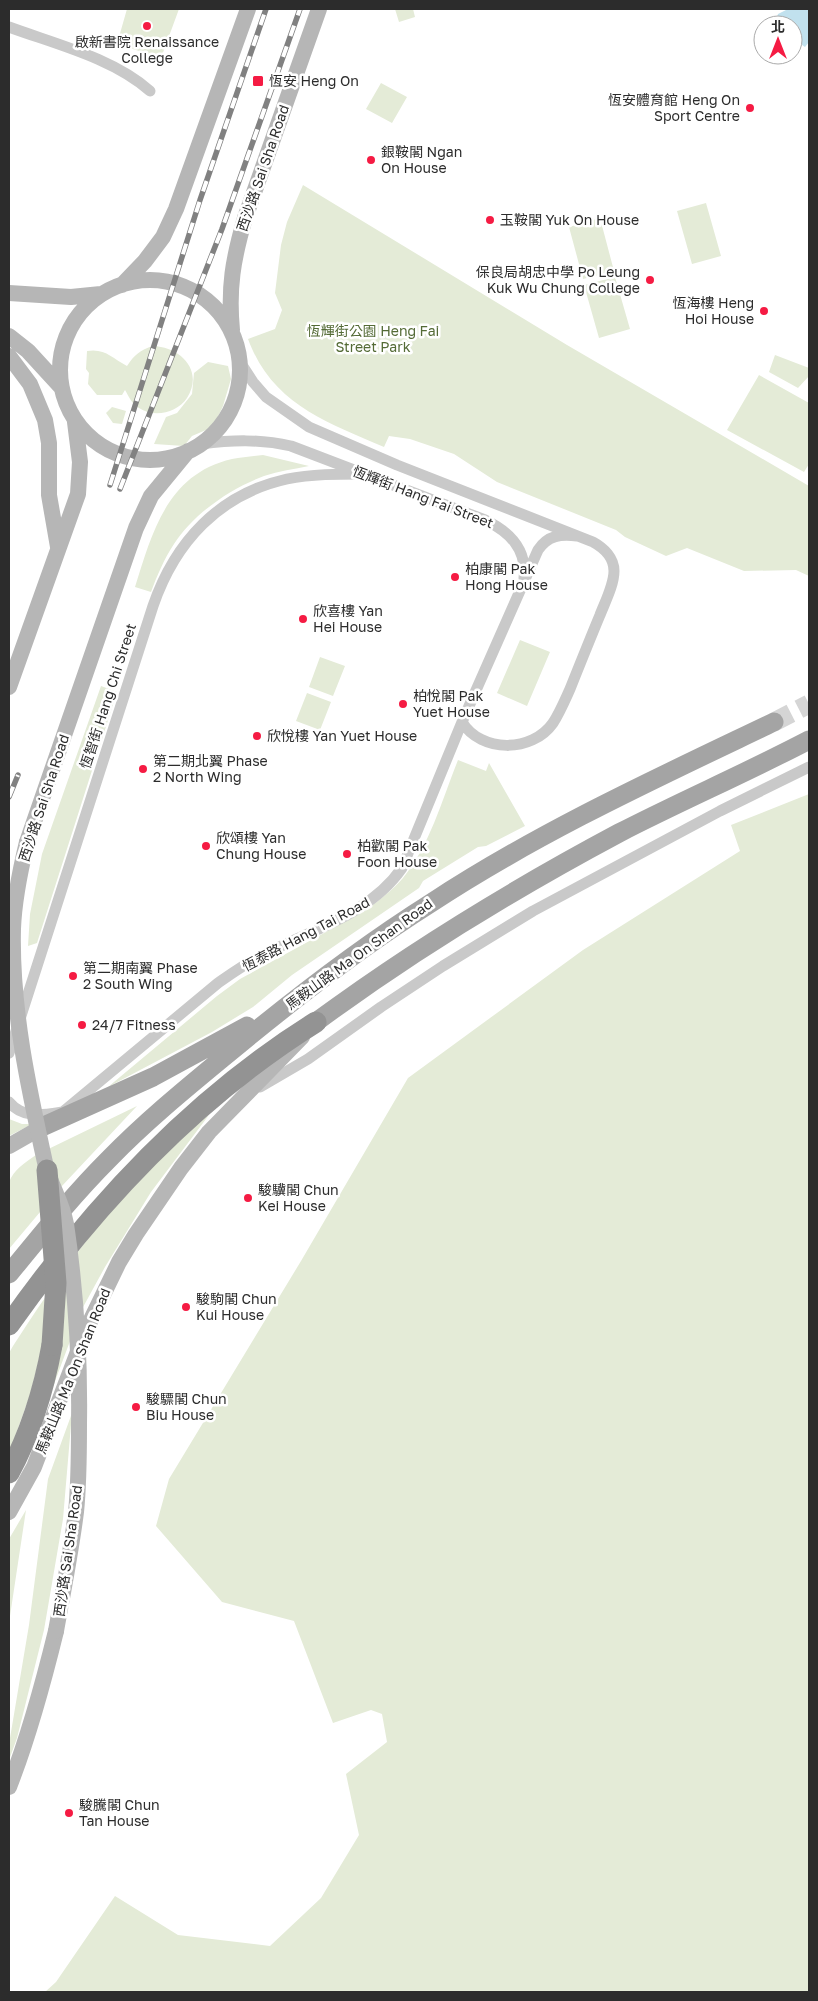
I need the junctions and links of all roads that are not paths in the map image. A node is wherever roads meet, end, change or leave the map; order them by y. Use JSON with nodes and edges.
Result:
{"nodes":[{"id":1,"x":248,"y":9,"type":"edge"},
{"id":2,"x":319,"y":9,"type":"edge"},
{"id":3,"x":9,"y":27,"type":"edge"},
{"id":4,"x":150,"y":91,"type":"dead end"},
{"id":5,"x":122,"y":285,"type":"junction"},
{"id":6,"x":9,"y":293,"type":"edge"},
{"id":7,"x":102,"y":294,"type":"junction"},
{"id":8,"x":232,"y":330,"type":"junction"},
{"id":9,"x":9,"y":336,"type":"edge"},
{"id":10,"x":9,"y":356,"type":"edge"},
{"id":11,"x":240,"y":362,"type":"junction"},
{"id":12,"x":61,"y":387,"type":"junction"},
{"id":13,"x":75,"y":420,"type":"junction"},
{"id":14,"x":195,"y":448,"type":"junction"},
{"id":15,"x":363,"y":474,"type":"junction"},
{"id":16,"x":577,"y":536,"type":"junction"},
{"id":17,"x":59,"y":549,"type":"junction"},
{"id":18,"x":524,"y":585,"type":"junction"},
{"id":19,"x":9,"y":687,"type":"edge"},
{"id":20,"x":462,"y":722,"type":"junction"},
{"id":21,"x":774,"y":722,"type":"tunnel mouth"},
{"id":22,"x":809,"y":740,"type":"edge"},
{"id":23,"x":809,"y":751,"type":"edge"},
{"id":24,"x":772,"y":759,"type":"junction"},
{"id":25,"x":809,"y":767,"type":"edge"},
{"id":26,"x":290,"y":1003,"type":"junction"},
{"id":27,"x":316,"y":1022,"type":"junction"},
{"id":28,"x":9,"y":1053,"type":"edge"},
{"id":29,"x":9,"y":1102,"type":"edge"},
{"id":30,"x":63,"y":1112,"type":"junction"},
{"id":31,"x":229,"y":1112,"type":"junction"},
{"id":32,"x":44,"y":1126,"type":"junction"},
{"id":33,"x":9,"y":1146,"type":"edge"},
{"id":34,"x":47,"y":1170,"type":"junction"},
{"id":35,"x":9,"y":1274,"type":"edge"},
{"id":36,"x":9,"y":1325,"type":"edge"},
{"id":37,"x":9,"y":1473,"type":"edge"},
{"id":38,"x":9,"y":1512,"type":"edge"},
{"id":39,"x":9,"y":1787,"type":"edge"}],
"edges":[{"from":1,"to":5,"type":"main road"},
{"from":2,"to":8,"type":"main road","name":"西沙路 Sai Sha Road"},
{"from":3,"to":4,"type":"street"},
{"from":5,"to":7,"type":"main road"},
{"from":5,"to":8,"type":"main road"},
{"from":6,"to":7,"type":"main road"},
{"from":7,"to":12,"type":"main road"},
{"from":8,"to":11,"type":"main road","name":"西沙路 Sai Sha Road"},
{"from":9,"to":12,"type":"main road"},
{"from":10,"to":17,"type":"main road"},
{"from":11,"to":14,"type":"main road","name":"西沙路 Sai Sha Road"},
{"from":11,"to":16,"type":"street","name":"恆輝街 Hang Fai Street"},
{"from":12,"to":13,"type":"main road"},
{"from":13,"to":14,"type":"main road"},
{"from":13,"to":17,"type":"main road"},
{"from":14,"to":15,"type":"street","name":"恆輝街 Hang Fai Street"},
{"from":14,"to":34,"type":"main road","name":"西沙路 Sai Sha Road","bridge":true},
{"from":15,"to":18,"type":"street","name":"恆輝街 Hang Fai Street"},
{"from":15,"to":28,"type":"street","name":"恆智街 Hang Chi Street"},
{"from":16,"to":18,"type":"street","name":"恆輝街 Hang Fai Street"},
{"from":16,"to":20,"type":"street","name":"恆輝街 Hang Fai Street"},
{"from":17,"to":19,"type":"main road"},
{"from":18,"to":20,"type":"street","name":"恆泰路 Hang Tai Road"},
{"from":20,"to":30,"type":"street","name":"恆泰路 Hang Tai Road"},
{"from":21,"to":26,"type":"main road","name":"馬鞍山路 Ma On Shan Road"},
{"from":22,"to":24,"type":"main road"},
{"from":23,"to":24,"type":"main road","name":"馬鞍山路 Ma On Shan Road"},
{"from":24,"to":27,"type":"main road","name":"馬鞍山路 Ma On Shan Road"},
{"from":25,"to":31,"type":"street","name":"馬鞍山路 Ma On Shan Road"},
{"from":26,"to":32,"type":"main road"},
{"from":26,"to":35,"type":"main road","name":"馬鞍山路 Ma On Shan Road"},
{"from":27,"to":31,"type":"main road","name":"馬鞍山路 Ma On Shan Road"},
{"from":27,"to":36,"type":"highway","name":"馬鞍山路 Ma On Shan Road"},
{"from":29,"to":30,"type":"street"},
{"from":30,"to":32,"type":"street","name":"恆泰路 Hang Tai Road"},
{"from":31,"to":38,"type":"main road","name":"馬鞍山路 Ma On Shan Road"},
{"from":32,"to":33,"type":"main road","name":"恆泰路 Hang Tai Road"},
{"from":34,"to":37,"type":"highway","bridge":true},
{"from":34,"to":39,"type":"main road","name":"西沙路 Sai Sha Road","bridge":true}]}
